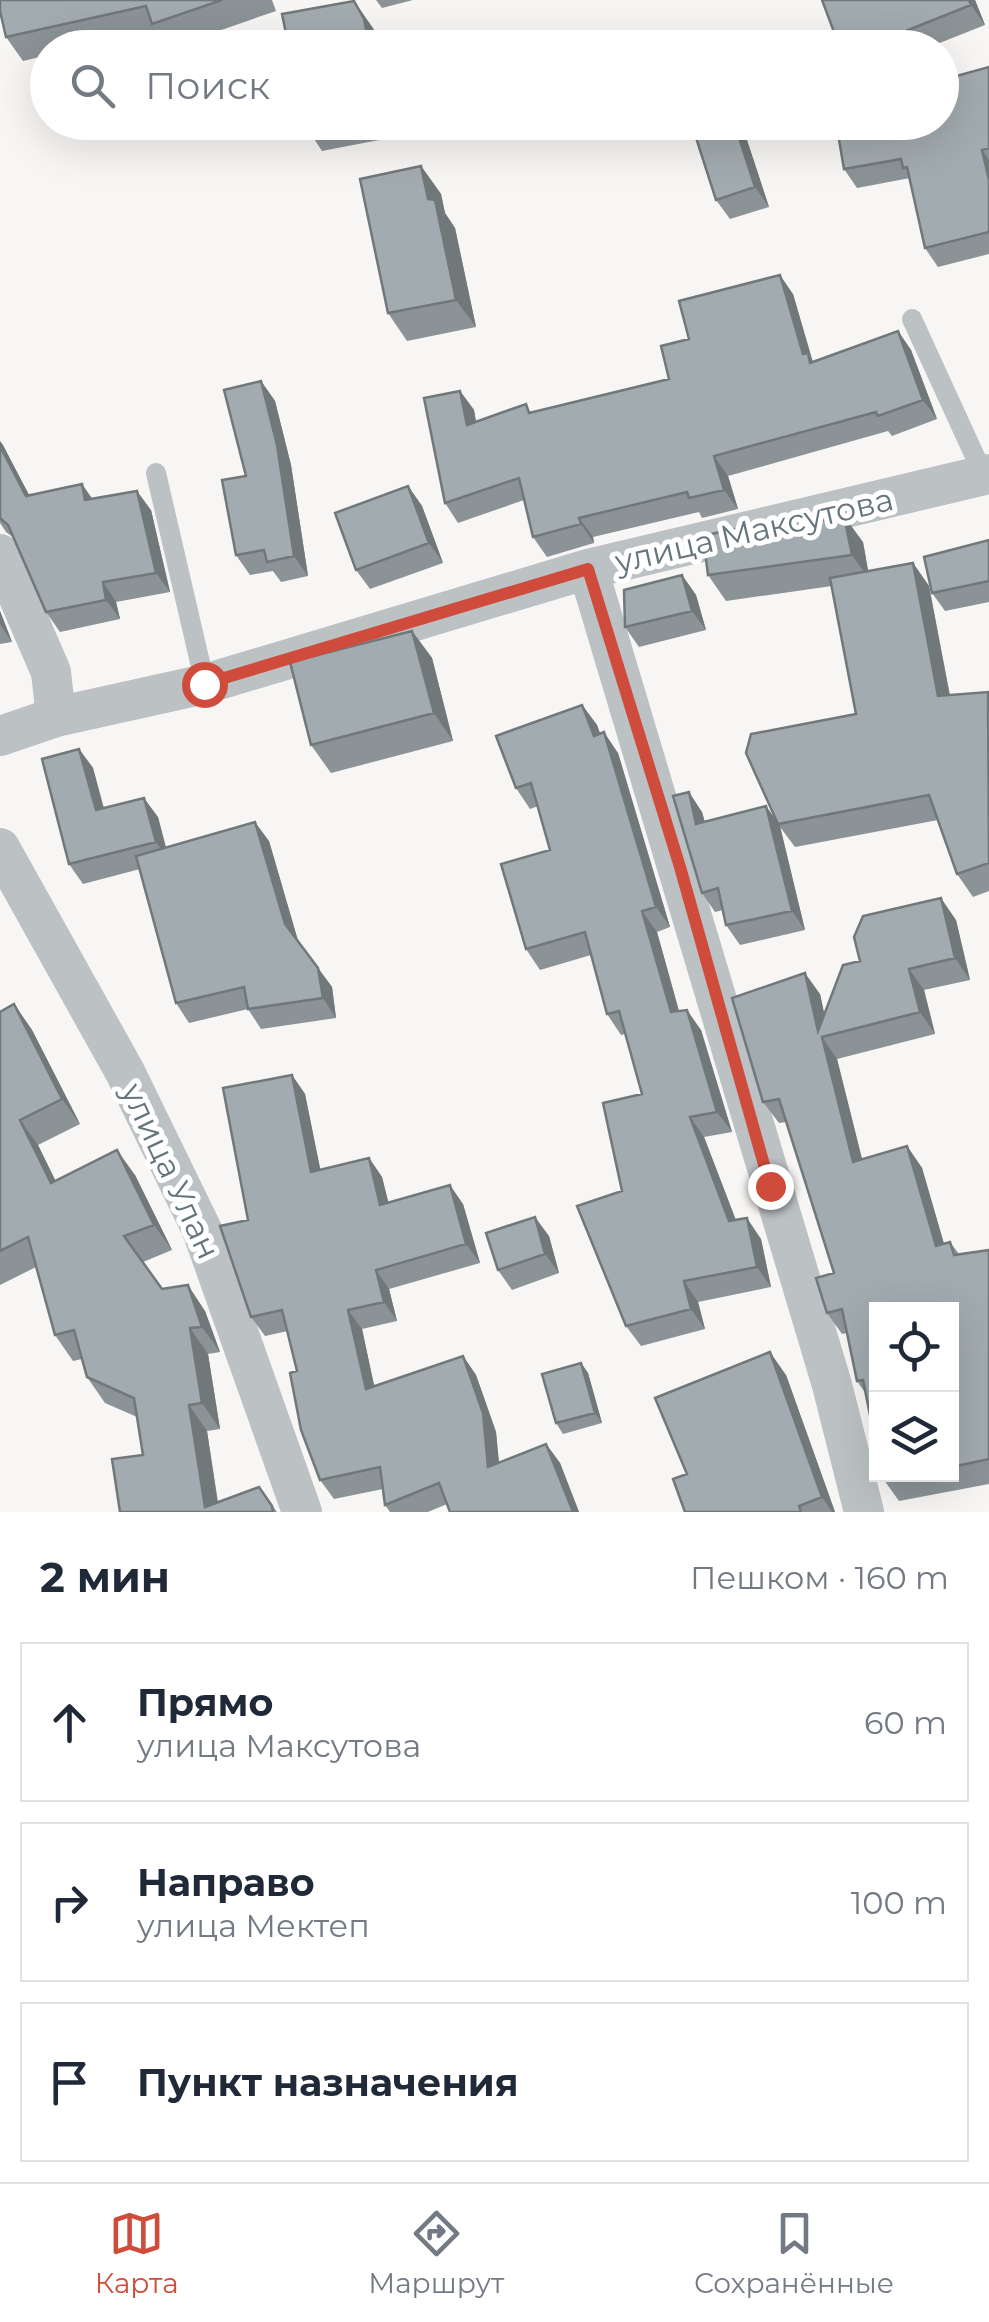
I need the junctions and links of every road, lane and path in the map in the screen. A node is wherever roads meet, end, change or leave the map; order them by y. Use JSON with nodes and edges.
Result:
{"nodes":[{"id":1,"x":912,"y":318,"type":"dead end"},
{"id":2,"x":156,"y":472,"type":"dead end"},
{"id":3,"x":986,"y":475,"type":"edge"},
{"id":4,"x":0,"y":554,"type":"edge"},
{"id":5,"x":588,"y":569,"type":"junction"},
{"id":6,"x":204,"y":684,"type":"junction"},
{"id":7,"x":56,"y":717,"type":"junction"},
{"id":8,"x":0,"y":736,"type":"edge"},
{"id":9,"x":0,"y":848,"type":"edge"},
{"id":10,"x":302,"y":1512,"type":"edge"},
{"id":11,"x":864,"y":1512,"type":"edge"}],
"edges":[{"from":1,"to":3,"type":"lane"},
{"from":2,"to":6,"type":"lane"},
{"from":3,"to":5,"type":"street","name":"улица Максутова"},
{"from":4,"to":7,"type":"street"},
{"from":5,"to":6,"type":"street","name":"улица Максутова"},
{"from":5,"to":11,"type":"street"},
{"from":6,"to":7,"type":"street","name":"улица Максутова"},
{"from":7,"to":8,"type":"street","name":"улица Максутова"},
{"from":9,"to":10,"type":"street","name":"улица Улан"}]}
